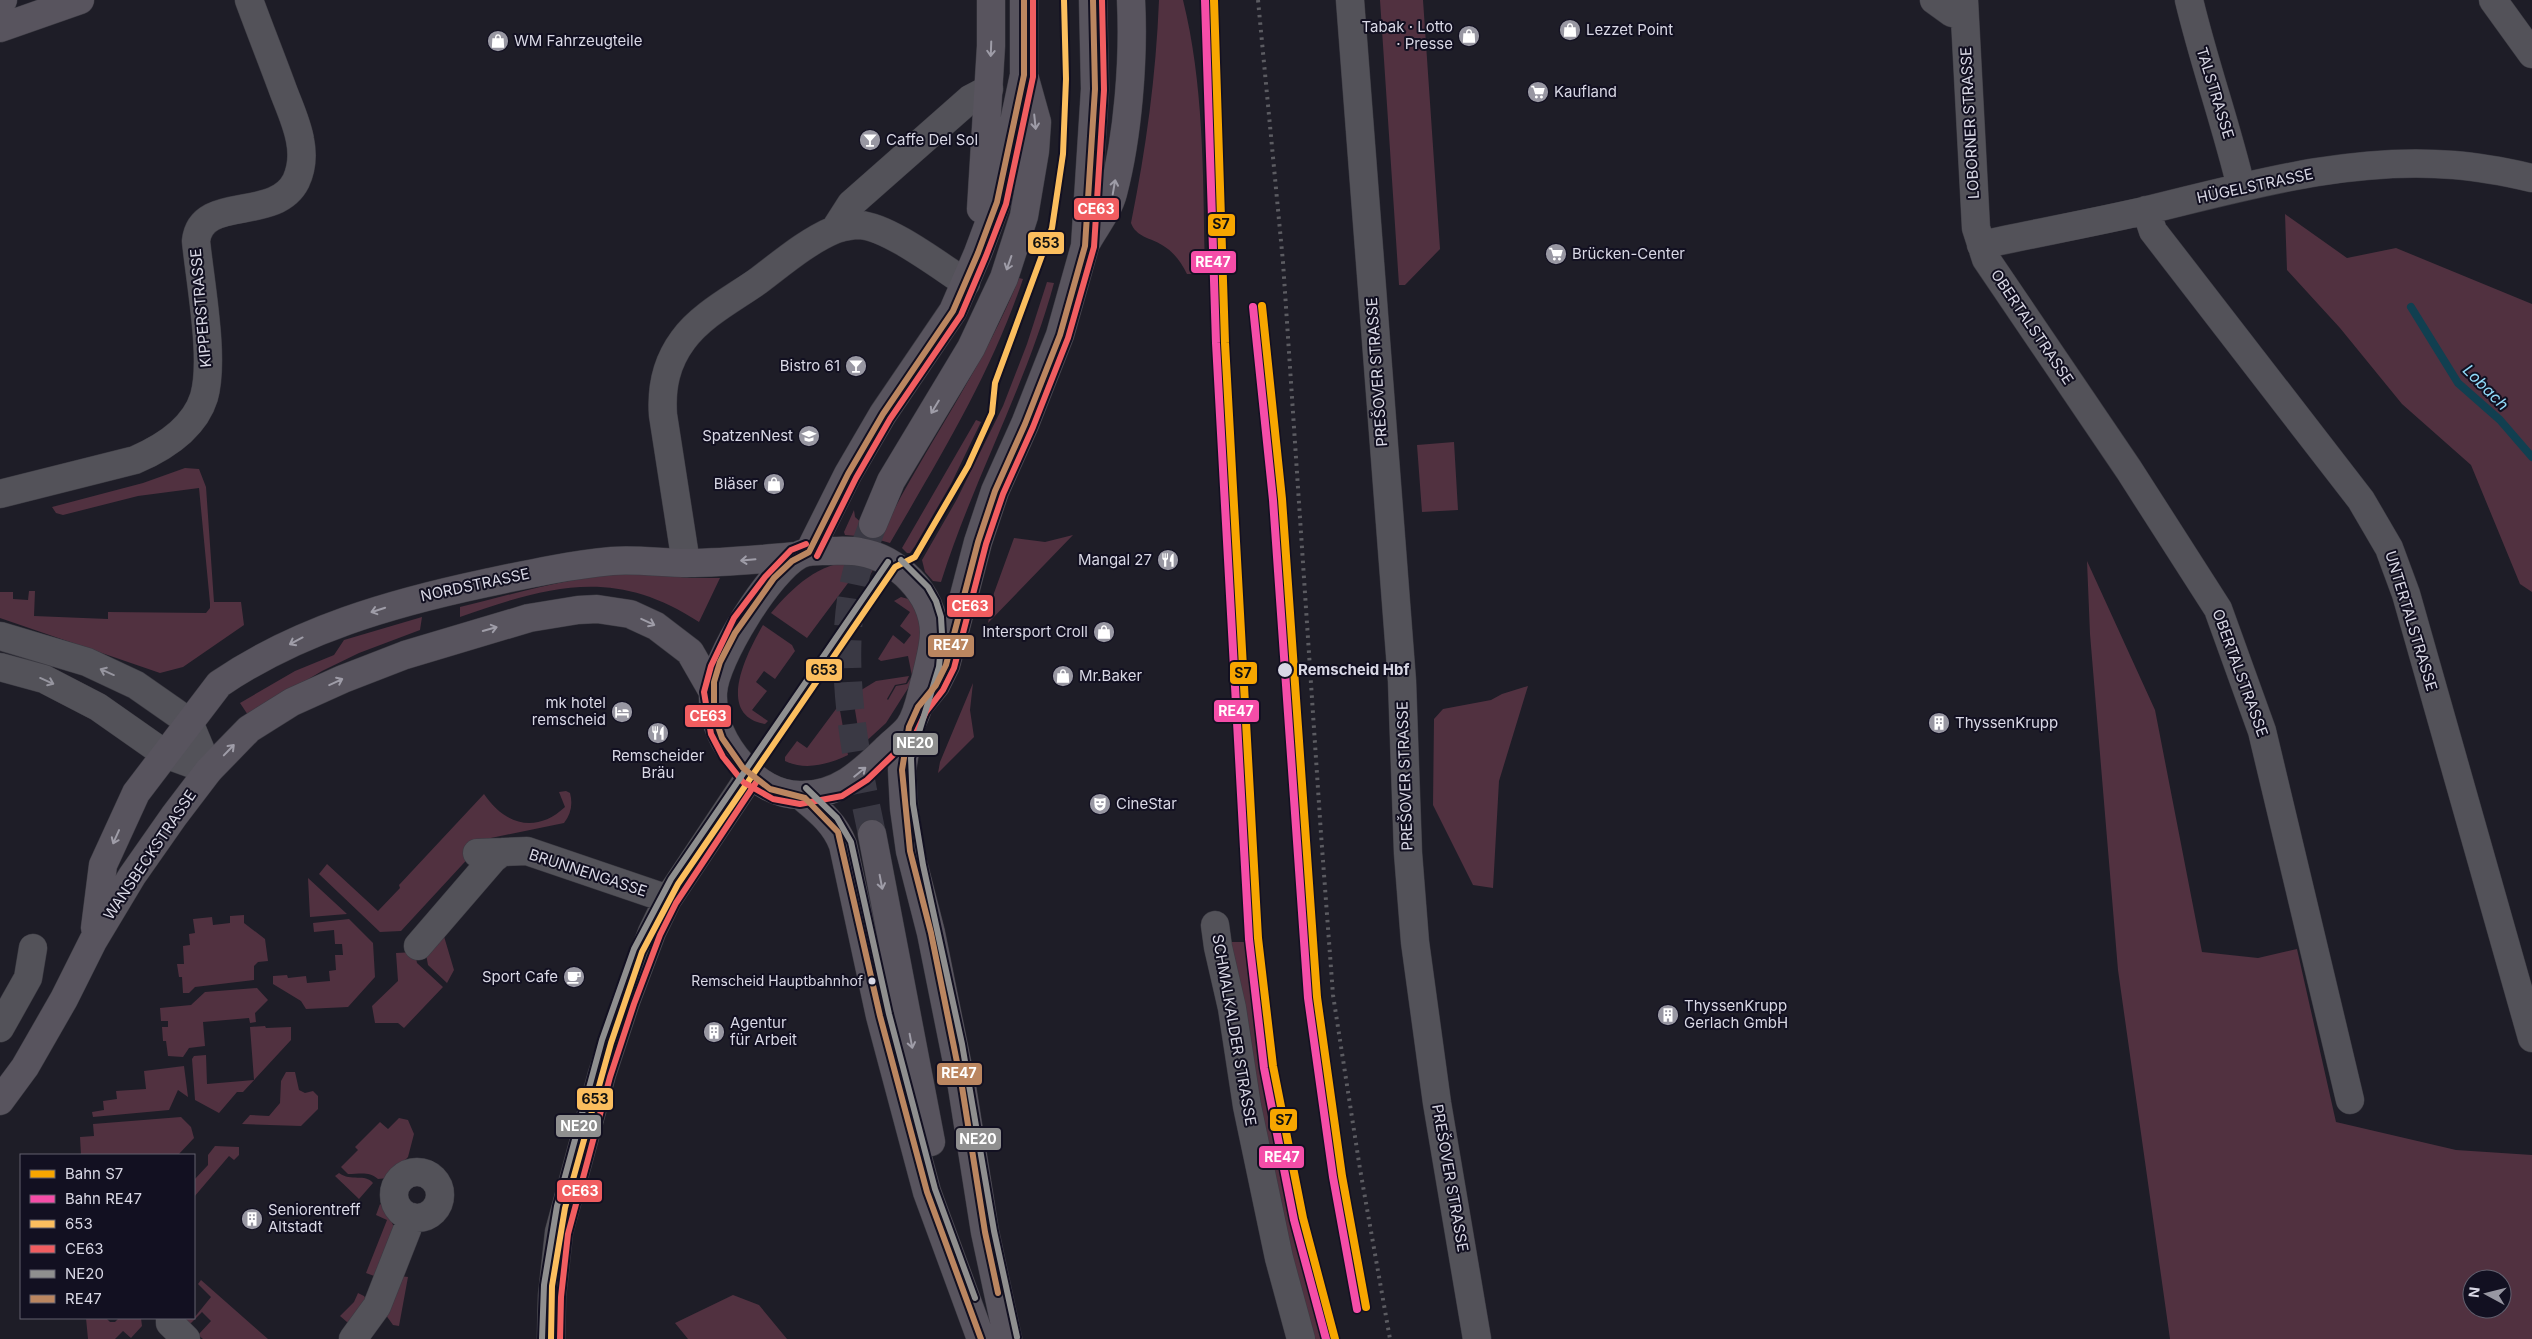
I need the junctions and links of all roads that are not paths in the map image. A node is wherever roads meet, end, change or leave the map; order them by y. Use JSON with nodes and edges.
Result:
{"nodes":[{"id":1,"x":80,"y":0,"type":"edge"},
{"id":2,"x":249,"y":0,"type":"edge"},
{"id":3,"x":991,"y":0,"type":"edge"},
{"id":4,"x":1024,"y":0,"type":"edge"},
{"id":5,"x":1093,"y":0,"type":"edge"},
{"id":6,"x":1131,"y":0,"type":"edge"},
{"id":7,"x":1350,"y":0,"type":"edge"},
{"id":8,"x":1934,"y":0,"type":"edge"},
{"id":9,"x":2189,"y":0,"type":"edge"},
{"id":10,"x":2493,"y":0,"type":"edge"},
{"id":11,"x":1964,"y":7,"type":"edge"},
{"id":12,"x":0,"y":28,"type":"edge"},
{"id":13,"x":2532,"y":54,"type":"edge"},
{"id":14,"x":1024,"y":75,"type":"junction"},
{"id":15,"x":988,"y":90,"type":"junction"},
{"id":16,"x":2532,"y":178,"type":"edge"},
{"id":17,"x":2241,"y":187,"type":"junction"},
{"id":18,"x":2146,"y":210,"type":"junction"},
{"id":19,"x":835,"y":229,"type":"junction"},
{"id":20,"x":1981,"y":245,"type":"junction"},
{"id":21,"x":1085,"y":246,"type":"junction"},
{"id":22,"x":978,"y":253,"type":"junction"},
{"id":23,"x":966,"y":284,"type":"junction"},
{"id":24,"x":0,"y":494,"type":"edge"},
{"id":25,"x":873,"y":524,"type":"tunnel mouth"},
{"id":26,"x":803,"y":554,"type":"junction"},
{"id":27,"x":686,"y":563,"type":"junction"},
{"id":28,"x":0,"y":636,"type":"edge"},
{"id":29,"x":0,"y":667,"type":"edge"},
{"id":30,"x":713,"y":692,"type":"junction"},
{"id":31,"x":913,"y":717,"type":"junction"},
{"id":32,"x":189,"y":722,"type":"junction"},
{"id":33,"x":164,"y":754,"type":"junction"},
{"id":34,"x":210,"y":770,"type":"junction"},
{"id":35,"x":750,"y":776,"type":"junction"},
{"id":36,"x":800,"y":795,"type":"junction"},
{"id":37,"x":872,"y":834,"type":"tunnel mouth"},
{"id":38,"x":668,"y":899,"type":"junction"},
{"id":39,"x":1215,"y":925,"type":"dead end"},
{"id":40,"x":93,"y":941,"type":"junction"},
{"id":41,"x":418,"y":946,"type":"dead end"},
{"id":42,"x":33,"y":948,"type":"dead end"},
{"id":43,"x":0,"y":1028,"type":"edge"},
{"id":44,"x":2532,"y":1038,"type":"edge"},
{"id":45,"x":2350,"y":1100,"type":"dead end"},
{"id":46,"x":0,"y":1101,"type":"edge"},
{"id":47,"x":412,"y":1217,"type":"dead end"},
{"id":48,"x":967,"y":1301,"type":"junction"},
{"id":49,"x":170,"y":1319,"type":"edge"},
{"id":50,"x":186,"y":1339,"type":"edge"},
{"id":51,"x":353,"y":1339,"type":"edge"},
{"id":52,"x":551,"y":1339,"type":"edge"},
{"id":53,"x":981,"y":1339,"type":"edge"},
{"id":54,"x":1008,"y":1339,"type":"edge"},
{"id":55,"x":1301,"y":1339,"type":"edge"},
{"id":56,"x":1477,"y":1339,"type":"edge"}],
"edges":[{"from":1,"to":12,"type":"main road"},
{"from":2,"to":24,"type":"street","name":"KIPPERSTRASSE"},
{"from":3,"to":15,"type":"main road","one_way":true},
{"from":4,"to":14,"type":"main road"},
{"from":5,"to":21,"type":"main road"},
{"from":21,"to":6,"type":"main road","one_way":true},
{"from":7,"to":56,"type":"street","name":"PREŠOVER STRASSE"},
{"from":8,"to":11,"type":"street"},
{"from":9,"to":17,"type":"street","name":"TALSTRASSE"},
{"from":10,"to":13,"type":"street"},
{"from":11,"to":20,"type":"street","name":"LOBORNER STRASSE"},
{"from":14,"to":22,"type":"main road"},
{"from":14,"to":25,"type":"main road","one_way":true},
{"from":15,"to":19,"type":"street"},
{"from":15,"to":22,"type":"main road"},
{"from":16,"to":17,"type":"street","name":"HÜGELSTRASSE"},
{"from":17,"to":18,"type":"street","name":"HÜGELSTRASSE"},
{"from":18,"to":20,"type":"street","name":"HÜGELSTRASSE"},
{"from":18,"to":44,"type":"street","name":"UNTERTALSTRASSE"},
{"from":19,"to":23,"type":"street"},
{"from":19,"to":27,"type":"street"},
{"from":20,"to":45,"type":"street","name":"OBERTALSTRASSE"},
{"from":21,"to":31,"type":"main road"},
{"from":22,"to":23,"type":"main road"},
{"from":23,"to":26,"type":"main road"},
{"from":26,"to":27,"type":"main road","name":"NORDSTRASSE","one_way":true},
{"from":26,"to":30,"type":"main road"},
{"from":26,"to":31,"type":"main road","name":"NORDSTRASSE"},
{"from":27,"to":32,"type":"main road","name":"NORDSTRASSE","one_way":true},
{"from":32,"to":28,"type":"street","one_way":true},
{"from":29,"to":33,"type":"street","one_way":true},
{"from":34,"to":30,"type":"main road","one_way":true},
{"from":30,"to":35,"type":"main road"},
{"from":36,"to":31,"type":"main road","one_way":true},
{"from":31,"to":54,"type":"main road","name":"NORDSTRASSE"},
{"from":32,"to":33,"type":"main road","name":"NORDSTRASSE"},
{"from":32,"to":34,"type":"street"},
{"from":33,"to":34,"type":"street"},
{"from":33,"to":40,"type":"main road","name":"WANSBECKSTRASSE","one_way":true},
{"from":34,"to":40,"type":"main road","name":"WANSBECKSTRASSE"},
{"from":35,"to":36,"type":"main road"},
{"from":35,"to":38,"type":"street"},
{"from":36,"to":48,"type":"main road"},
{"from":37,"to":48,"type":"main road","one_way":true},
{"from":38,"to":41,"type":"street","name":"BRUNNENGASSE"},
{"from":38,"to":52,"type":"street"},
{"from":39,"to":55,"type":"street","name":"SCHMALKALDER STRASSE"},
{"from":40,"to":46,"type":"main road","name":"WANSBECKSTRASSE"},
{"from":42,"to":43,"type":"street"},
{"from":47,"to":51,"type":"street"},
{"from":48,"to":53,"type":"main road"},
{"from":49,"to":50,"type":"street"}]}
